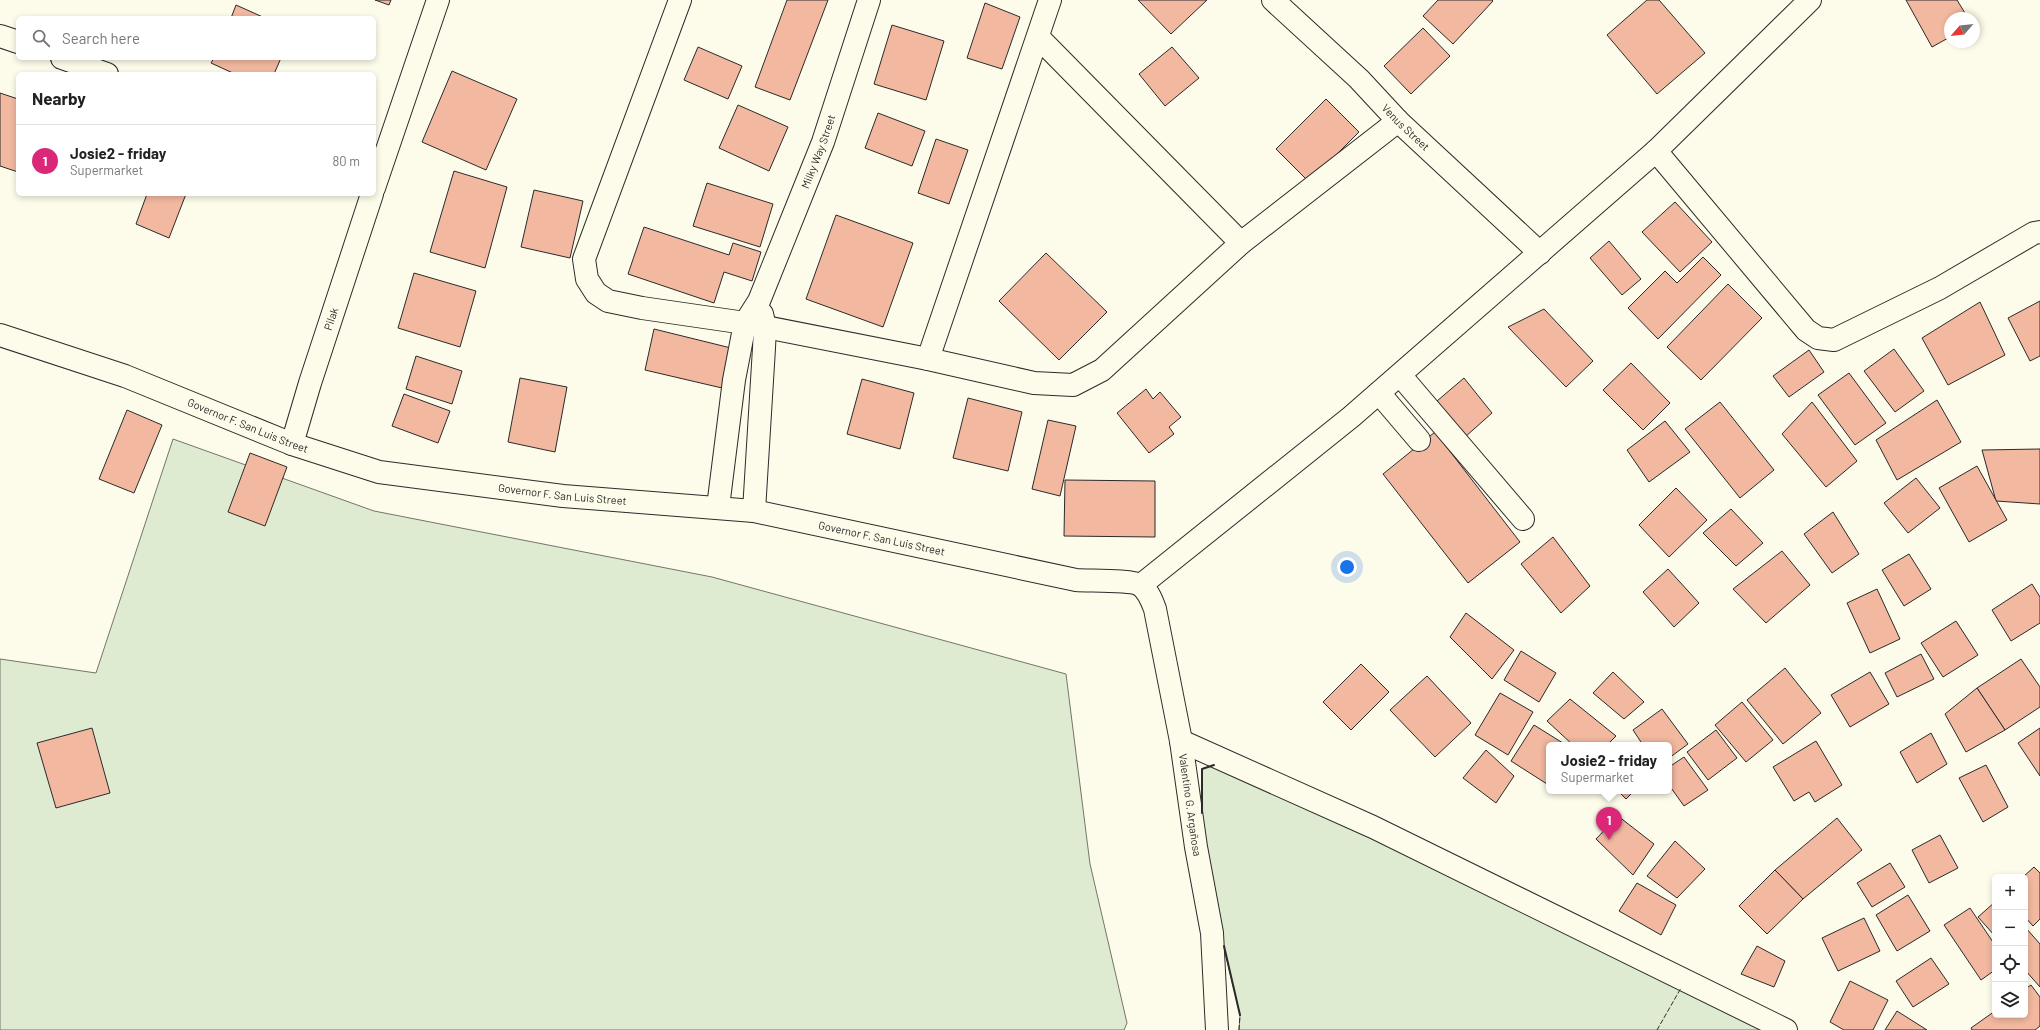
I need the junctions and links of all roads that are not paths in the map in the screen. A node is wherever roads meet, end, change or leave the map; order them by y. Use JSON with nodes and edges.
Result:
{"nodes":[{"id":1,"x":438,"y":0,"type":"edge"},
{"id":2,"x":680,"y":0,"type":"edge"},
{"id":3,"x":869,"y":0,"type":"edge"},
{"id":4,"x":1050,"y":0,"type":"edge"},
{"id":5,"x":1273,"y":0,"type":"edge"},
{"id":6,"x":1810,"y":0,"type":"edge"},
{"id":7,"x":0,"y":36,"type":"edge"},
{"id":8,"x":1038,"y":37,"type":"junction"},
{"id":9,"x":16,"y":41,"type":"edge"},
{"id":10,"x":68,"y":60,"type":"edge"},
{"id":11,"x":102,"y":72,"type":"edge"},
{"id":12,"x":1398,"y":121,"type":"junction"},
{"id":13,"x":1656,"y":152,"type":"junction"},
{"id":14,"x":376,"y":176,"type":"edge"},
{"id":15,"x":371,"y":196,"type":"edge"},
{"id":16,"x":2040,"y":232,"type":"edge"},
{"id":17,"x":1241,"y":243,"type":"junction"},
{"id":18,"x":1540,"y":253,"type":"junction"},
{"id":19,"x":755,"y":325,"type":"junction"},
{"id":20,"x":0,"y":335,"type":"edge"},
{"id":21,"x":928,"y":359,"type":"junction"},
{"id":22,"x":1400,"y":375,"type":"junction"},
{"id":23,"x":1379,"y":393,"type":"junction"},
{"id":24,"x":1419,"y":440,"type":"dead end"},
{"id":25,"x":292,"y":444,"type":"junction"},
{"id":26,"x":718,"y":507,"type":"junction"},
{"id":27,"x":754,"y":511,"type":"junction"},
{"id":28,"x":1523,"y":519,"type":"dead end"},
{"id":29,"x":1141,"y":585,"type":"junction"},
{"id":30,"x":1181,"y":740,"type":"junction"},
{"id":31,"x":1217,"y":1030,"type":"edge"},
{"id":32,"x":1786,"y":1030,"type":"edge"}],
"edges":[{"from":1,"to":14,"type":"street"},
{"from":2,"to":19,"type":"street"},
{"from":3,"to":19,"type":"street","name":"Milky Way Street"},
{"from":4,"to":8,"type":"street"},
{"from":5,"to":12,"type":"street","name":"Venus Street"},
{"from":6,"to":13,"type":"street"},
{"from":7,"to":9,"type":"street"},
{"from":8,"to":17,"type":"street"},
{"from":8,"to":21,"type":"street"},
{"from":10,"to":11,"type":"street"},
{"from":12,"to":17,"type":"street"},
{"from":12,"to":18,"type":"street","name":"Venus Street"},
{"from":13,"to":16,"type":"street"},
{"from":13,"to":18,"type":"street"},
{"from":15,"to":25,"type":"street","name":"Pilak"},
{"from":17,"to":21,"type":"street"},
{"from":18,"to":22,"type":"street"},
{"from":19,"to":21,"type":"street"},
{"from":19,"to":26,"type":"street"},
{"from":19,"to":27,"type":"street"},
{"from":20,"to":25,"type":"street","name":"Governor F. San Luis Street"},
{"from":22,"to":23,"type":"street"},
{"from":22,"to":28,"type":"street"},
{"from":23,"to":24,"type":"street"},
{"from":23,"to":29,"type":"street"},
{"from":25,"to":26,"type":"street","name":"Governor F. San Luis Street"},
{"from":26,"to":27,"type":"street","name":"Governor F. San Luis Street"},
{"from":27,"to":29,"type":"street","name":"Governor F. San Luis Street"},
{"from":29,"to":30,"type":"street","name":"Valentino G. Argañosa"},
{"from":30,"to":31,"type":"street","name":"Valentino G. Argañosa"},
{"from":30,"to":32,"type":"street"}]}
